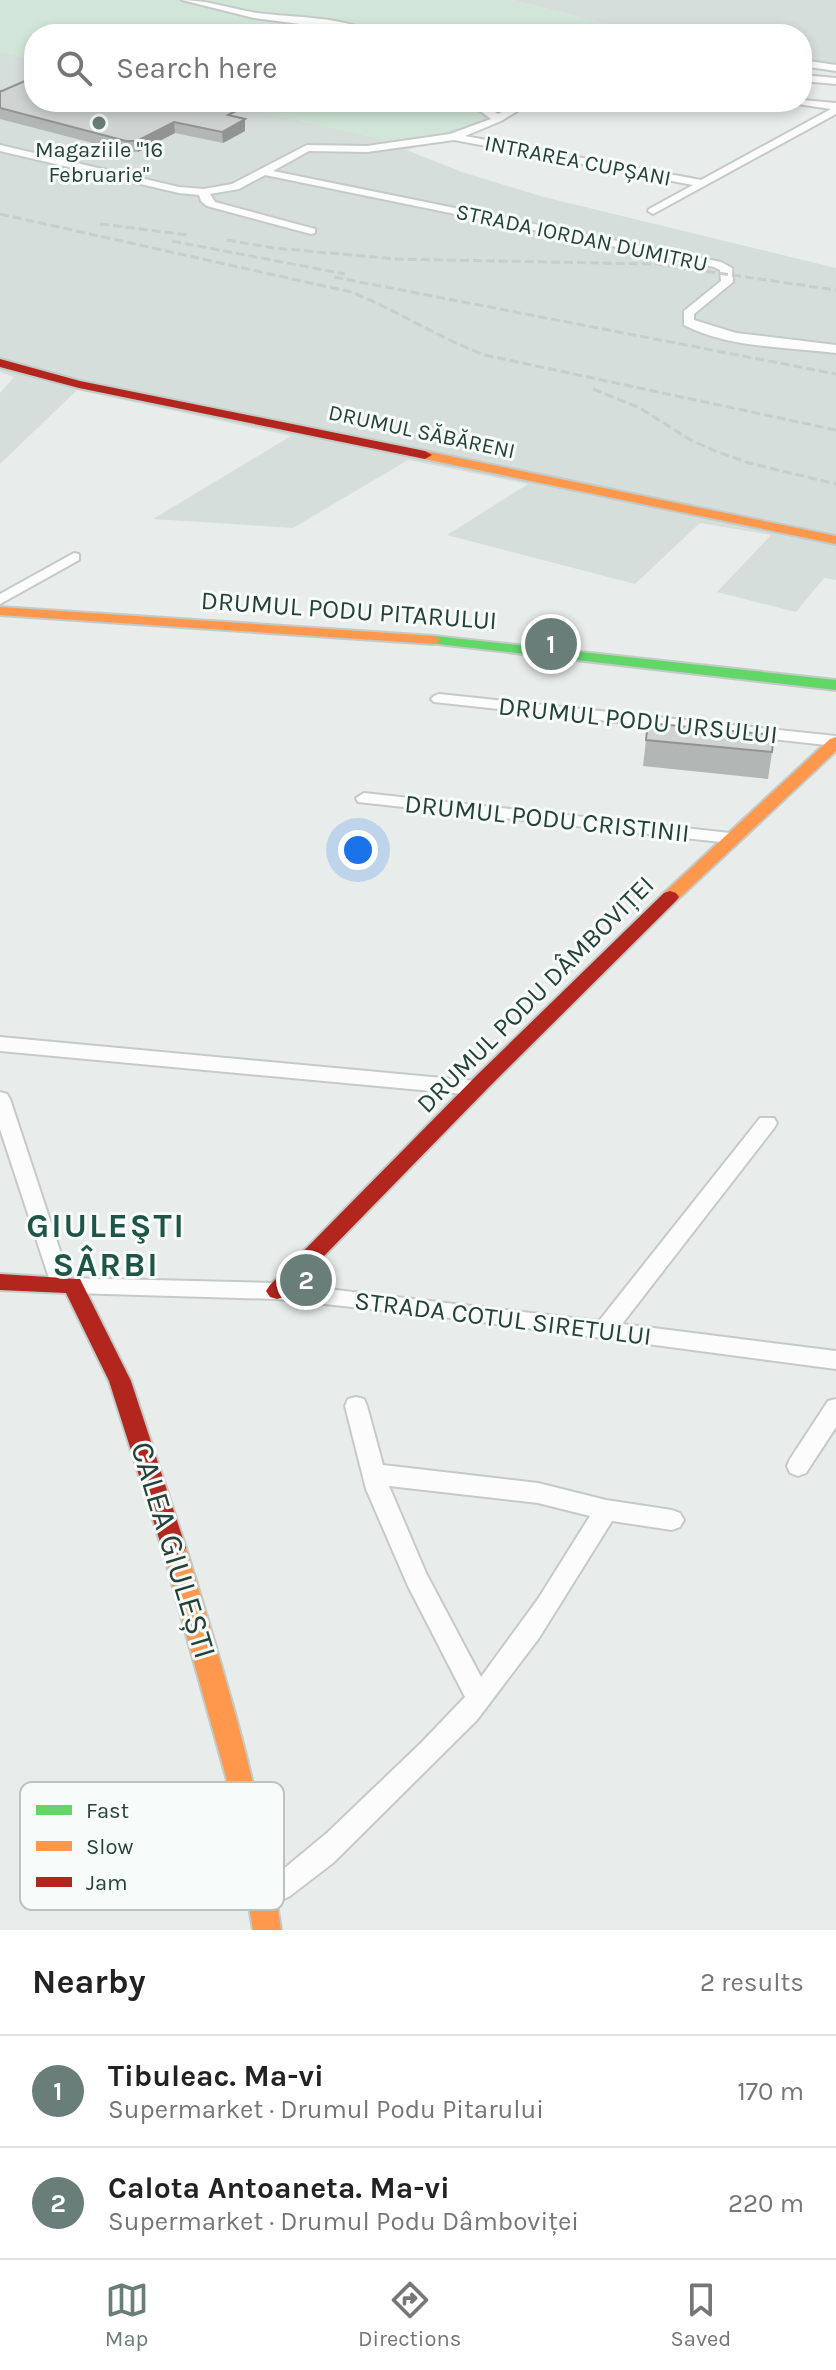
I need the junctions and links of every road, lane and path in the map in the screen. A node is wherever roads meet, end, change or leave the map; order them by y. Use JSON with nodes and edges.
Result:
{"nodes":[{"id":1,"x":186,"y":0,"type":"edge"},
{"id":2,"x":326,"y":24,"type":"edge"},
{"id":3,"x":812,"y":64,"type":"edge"},
{"id":4,"x":836,"y":68,"type":"edge"},
{"id":5,"x":812,"y":79,"type":"edge"},
{"id":6,"x":836,"y":81,"type":"edge"},
{"id":7,"x":812,"y":105,"type":"edge"},
{"id":8,"x":836,"y":108,"type":"edge"},
{"id":9,"x":488,"y":112,"type":"edge"},
{"id":10,"x":510,"y":112,"type":"edge"},
{"id":11,"x":498,"y":119,"type":"junction"},
{"id":12,"x":452,"y":137,"type":"junction"},
{"id":13,"x":0,"y":148,"type":"edge"},
{"id":14,"x":265,"y":172,"type":"junction"},
{"id":15,"x":705,"y":184,"type":"junction"},
{"id":16,"x":204,"y":192,"type":"junction"},
{"id":17,"x":653,"y":211,"type":"dead end"},
{"id":18,"x":311,"y":231,"type":"dead end"},
{"id":19,"x":836,"y":349,"type":"edge"},
{"id":20,"x":0,"y":363,"type":"edge"},
{"id":21,"x":836,"y":540,"type":"edge"},
{"id":22,"x":74,"y":557,"type":"dead end"},
{"id":23,"x":0,"y":600,"type":"edge"},
{"id":24,"x":0,"y":611,"type":"edge"},
{"id":25,"x":836,"y":685,"type":"edge"},
{"id":26,"x":439,"y":699,"type":"dead end"},
{"id":27,"x":836,"y":742,"type":"edge"},
{"id":28,"x":364,"y":798,"type":"dead end"},
{"id":29,"x":730,"y":838,"type":"junction"},
{"id":30,"x":0,"y":1044,"type":"edge"},
{"id":31,"x":475,"y":1088,"type":"junction"},
{"id":32,"x":0,"y":1099,"type":"edge"},
{"id":33,"x":767,"y":1123,"type":"dead end"},
{"id":34,"x":0,"y":1282,"type":"edge"},
{"id":35,"x":66,"y":1285,"type":"junction"},
{"id":36,"x":277,"y":1291,"type":"junction"},
{"id":37,"x":605,"y":1329,"type":"junction"},
{"id":38,"x":836,"y":1360,"type":"edge"},
{"id":39,"x":356,"y":1406,"type":"dead end"},
{"id":40,"x":836,"y":1408,"type":"edge"},
{"id":41,"x":798,"y":1466,"type":"dead end"},
{"id":42,"x":373,"y":1474,"type":"junction"},
{"id":43,"x":606,"y":1510,"type":"junction"},
{"id":44,"x":672,"y":1520,"type":"dead end"},
{"id":45,"x":479,"y":1698,"type":"junction"},
{"id":46,"x":241,"y":1782,"type":"edge"},
{"id":47,"x":284,"y":1886,"type":"edge"},
{"id":48,"x":265,"y":1910,"type":"edge"},
{"id":49,"x":267,"y":1930,"type":"edge"}],
"edges":[{"from":1,"to":2,"type":"street"},
{"from":3,"to":4,"type":"street"},
{"from":5,"to":6,"type":"street"},
{"from":7,"to":8,"type":"street"},
{"from":8,"to":15,"type":"street"},
{"from":9,"to":11,"type":"street"},
{"from":10,"to":11,"type":"street"},
{"from":11,"to":12,"type":"street"},
{"from":12,"to":14,"type":"street"},
{"from":12,"to":15,"type":"street","name":"INTRAREA CUPȘANI"},
{"from":13,"to":16,"type":"street"},
{"from":14,"to":16,"type":"street"},
{"from":14,"to":19,"type":"street","name":"STRADA IORDAN DUMITRU"},
{"from":15,"to":17,"type":"street"},
{"from":16,"to":18,"type":"street"},
{"from":20,"to":21,"type":"street","name":"DRUMUL SĂBĂRENI"},
{"from":22,"to":23,"type":"street"},
{"from":24,"to":25,"type":"street","name":"DRUMUL PODU PITARULUI"},
{"from":26,"to":27,"type":"street","name":"DRUMUL PODU URSULUI"},
{"from":27,"to":29,"type":"street","name":"DRUMUL PODU DÂMBOVIȚEI"},
{"from":28,"to":29,"type":"street","name":"DRUMUL PODU CRISTINII"},
{"from":29,"to":31,"type":"street","name":"DRUMUL PODU DÂMBOVIȚEI"},
{"from":30,"to":31,"type":"street"},
{"from":31,"to":36,"type":"street","name":"DRUMUL PODU DÂMBOVIȚEI"},
{"from":32,"to":35,"type":"street"},
{"from":33,"to":37,"type":"street"},
{"from":34,"to":35,"type":"street"},
{"from":35,"to":36,"type":"street","name":"STRADA COTUL SIRETULUI"},
{"from":35,"to":46,"type":"street","name":"CALEA GIULEȘTI"},
{"from":36,"to":37,"type":"street","name":"STRADA COTUL SIRETULUI"},
{"from":37,"to":38,"type":"street","name":"STRADA COTUL SIRETULUI"},
{"from":39,"to":42,"type":"street"},
{"from":40,"to":41,"type":"street"},
{"from":42,"to":43,"type":"street"},
{"from":42,"to":45,"type":"street"},
{"from":43,"to":44,"type":"street"},
{"from":43,"to":45,"type":"street"},
{"from":45,"to":47,"type":"street"},
{"from":48,"to":49,"type":"street","name":"CALEA GIULEȘTI"}]}
